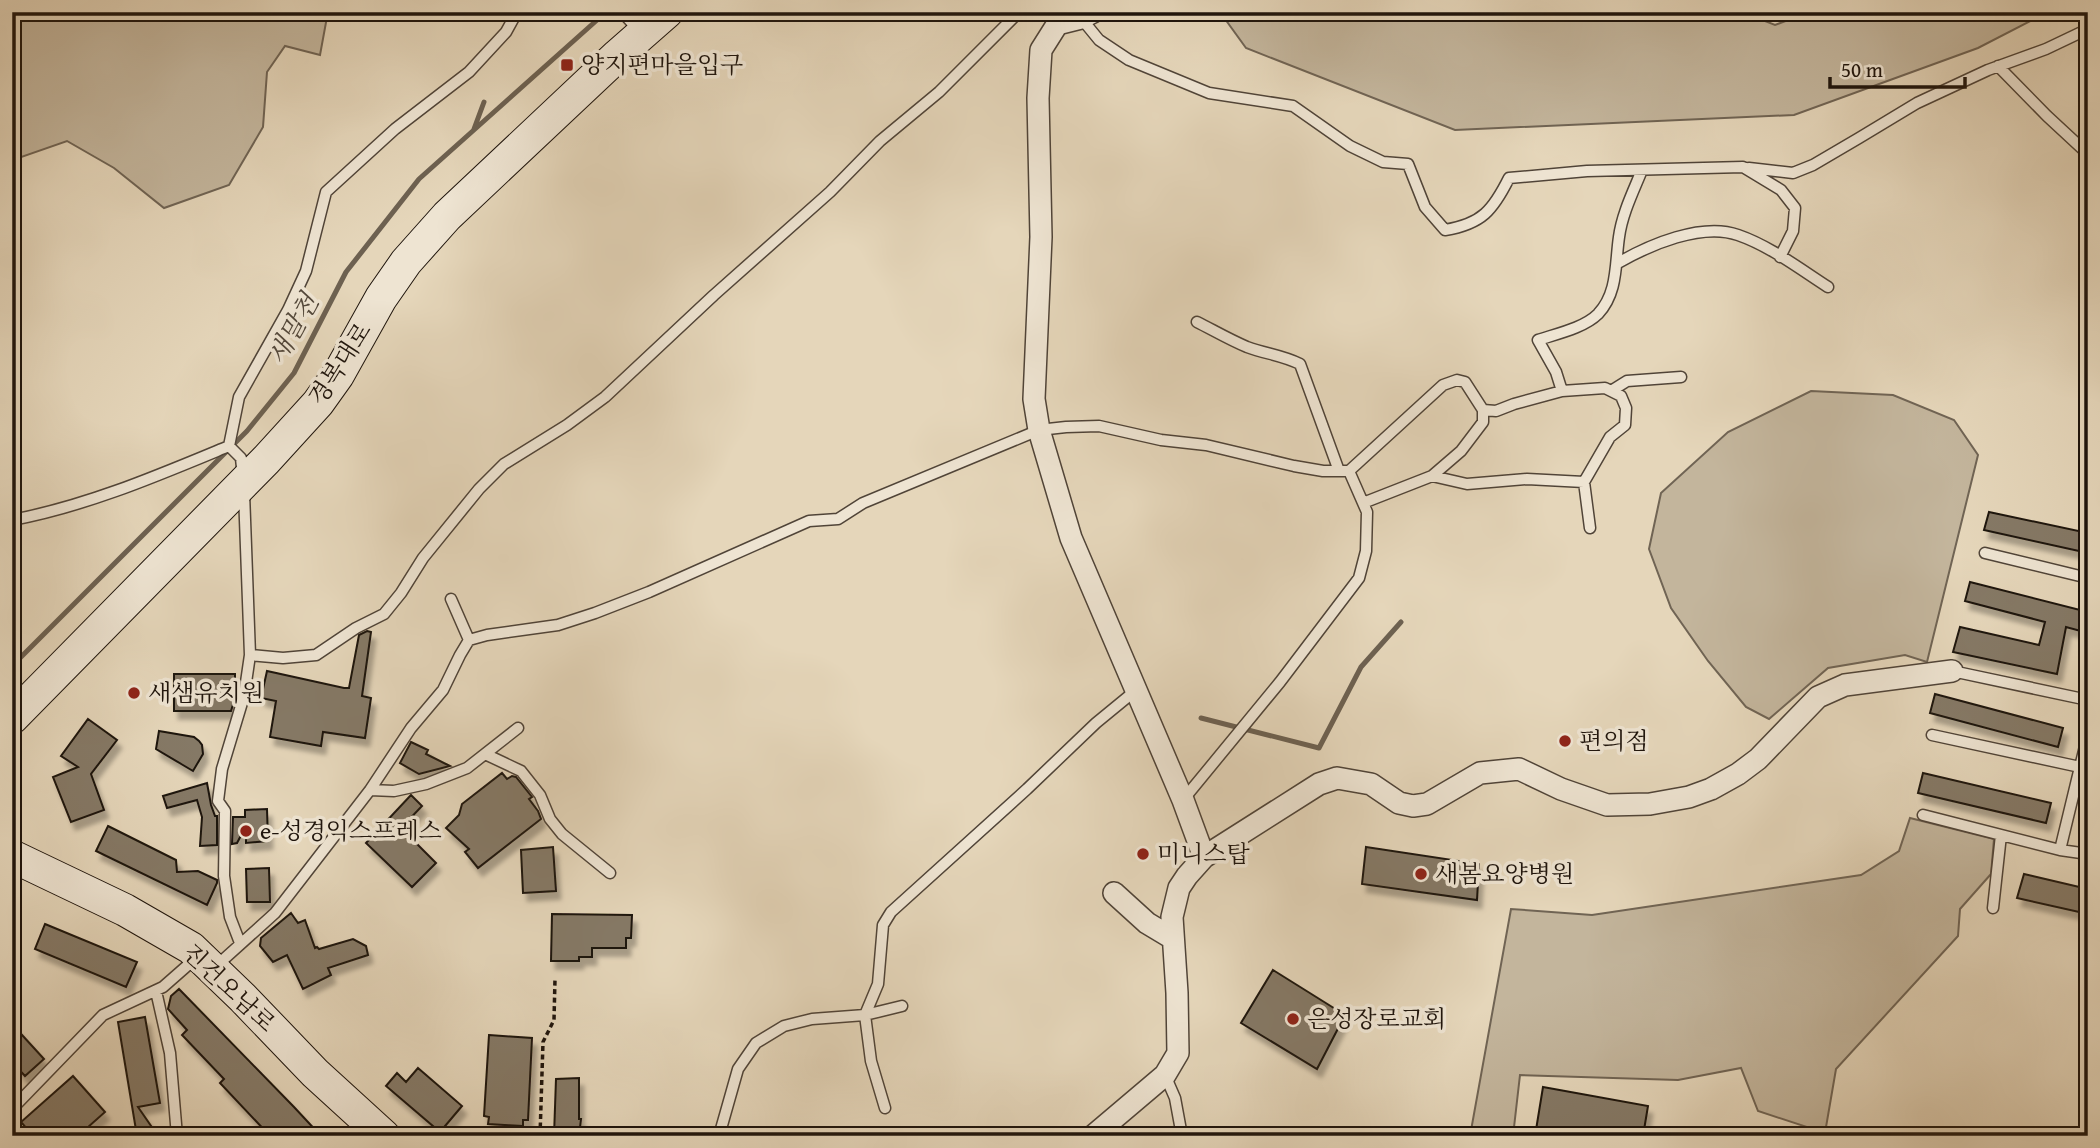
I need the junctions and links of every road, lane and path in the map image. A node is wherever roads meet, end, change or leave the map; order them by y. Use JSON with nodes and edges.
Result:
{"nodes":[{"id":1,"x":517,"y":12,"type":"edge"},
{"id":2,"x":667,"y":12,"type":"edge"},
{"id":3,"x":1019,"y":12,"type":"edge"},
{"id":4,"x":1074,"y":17,"type":"edge"},
{"id":5,"x":629,"y":20,"type":"edge"},
{"id":6,"x":2088,"y":29,"type":"edge"},
{"id":7,"x":1998,"y":66,"type":"junction"},
{"id":8,"x":2088,"y":154,"type":"edge"},
{"id":9,"x":1743,"y":167,"type":"junction"},
{"id":10,"x":1642,"y":170,"type":"junction"},
{"id":11,"x":1780,"y":257,"type":"junction"},
{"id":12,"x":1618,"y":263,"type":"junction"},
{"id":13,"x":1828,"y":287,"type":"dead end"},
{"id":14,"x":1197,"y":322,"type":"dead end"},
{"id":15,"x":1681,"y":377,"type":"dead end"},
{"id":16,"x":1562,"y":391,"type":"junction"},
{"id":17,"x":1611,"y":391,"type":"junction"},
{"id":18,"x":1483,"y":410,"type":"junction"},
{"id":19,"x":1039,"y":430,"type":"junction"},
{"id":20,"x":229,"y":446,"type":"junction"},
{"id":21,"x":242,"y":470,"type":"junction"},
{"id":22,"x":1344,"y":471,"type":"junction"},
{"id":23,"x":1432,"y":476,"type":"junction"},
{"id":24,"x":1584,"y":482,"type":"junction"},
{"id":25,"x":1363,"y":503,"type":"junction"},
{"id":26,"x":12,"y":520,"type":"edge"},
{"id":27,"x":1590,"y":528,"type":"dead end"},
{"id":28,"x":1985,"y":553,"type":"dead end"},
{"id":29,"x":2088,"y":578,"type":"edge"},
{"id":30,"x":452,"y":599,"type":"dead end"},
{"id":31,"x":469,"y":640,"type":"junction"},
{"id":32,"x":250,"y":655,"type":"junction"},
{"id":33,"x":1952,"y":671,"type":"joint"},
{"id":34,"x":1135,"y":691,"type":"junction"},
{"id":35,"x":2088,"y":700,"type":"edge"},
{"id":36,"x":12,"y":718,"type":"edge"},
{"id":37,"x":518,"y":728,"type":"dead end"},
{"id":38,"x":2088,"y":734,"type":"edge"},
{"id":39,"x":1932,"y":735,"type":"dead end"},
{"id":40,"x":2086,"y":748,"type":"edge"},
{"id":41,"x":485,"y":754,"type":"junction"},
{"id":42,"x":2080,"y":768,"type":"junction"},
{"id":43,"x":370,"y":790,"type":"junction"},
{"id":44,"x":1183,"y":800,"type":"junction"},
{"id":45,"x":1923,"y":815,"type":"dead end"},
{"id":46,"x":2001,"y":835,"type":"junction"},
{"id":47,"x":2060,"y":850,"type":"junction"},
{"id":48,"x":2088,"y":854,"type":"edge"},
{"id":49,"x":12,"y":856,"type":"edge"},
{"id":50,"x":1204,"y":857,"type":"junction"},
{"id":51,"x":610,"y":873,"type":"dead end"},
{"id":52,"x":1114,"y":893,"type":"dead end"},
{"id":53,"x":1993,"y":908,"type":"dead end"},
{"id":54,"x":1172,"y":938,"type":"junction"},
{"id":55,"x":240,"y":943,"type":"junction"},
{"id":56,"x":206,"y":962,"type":"junction"},
{"id":57,"x":555,"y":979,"type":"dead end"},
{"id":58,"x":156,"y":991,"type":"junction"},
{"id":59,"x":902,"y":1006,"type":"dead end"},
{"id":60,"x":865,"y":1015,"type":"junction"},
{"id":61,"x":1165,"y":1075,"type":"junction"},
{"id":62,"x":885,"y":1108,"type":"dead end"},
{"id":63,"x":12,"y":1109,"type":"edge"},
{"id":64,"x":12,"y":1127,"type":"edge"},
{"id":65,"x":20,"y":1136,"type":"edge"},
{"id":66,"x":177,"y":1136,"type":"edge"},
{"id":67,"x":384,"y":1136,"type":"edge"},
{"id":68,"x":540,"y":1136,"type":"edge"},
{"id":69,"x":719,"y":1136,"type":"edge"},
{"id":70,"x":1093,"y":1136,"type":"edge"},
{"id":71,"x":1182,"y":1136,"type":"edge"}],
"edges":[{"from":1,"to":20,"type":"lane"},
{"from":2,"to":5,"type":"street","name":"경복대로"},
{"from":3,"to":32,"type":"lane"},
{"from":4,"to":10,"type":"lane"},
{"from":4,"to":19,"type":"street"},
{"from":5,"to":21,"type":"street","name":"경복대로"},
{"from":6,"to":7,"type":"lane"},
{"from":7,"to":8,"type":"lane"},
{"from":7,"to":9,"type":"lane"},
{"from":9,"to":10,"type":"lane"},
{"from":9,"to":11,"type":"lane"},
{"from":10,"to":12,"type":"lane"},
{"from":11,"to":12,"type":"lane"},
{"from":11,"to":13,"type":"lane"},
{"from":12,"to":16,"type":"lane"},
{"from":14,"to":22,"type":"lane"},
{"from":15,"to":17,"type":"lane"},
{"from":16,"to":17,"type":"lane"},
{"from":16,"to":18,"type":"lane"},
{"from":17,"to":24,"type":"lane"},
{"from":18,"to":22,"type":"lane"},
{"from":18,"to":23,"type":"lane"},
{"from":19,"to":22,"type":"lane"},
{"from":19,"to":31,"type":"lane"},
{"from":19,"to":34,"type":"street"},
{"from":20,"to":21,"type":"lane"},
{"from":20,"to":26,"type":"lane"},
{"from":21,"to":32,"type":"lane"},
{"from":21,"to":36,"type":"street","name":"경복대로"},
{"from":22,"to":25,"type":"lane"},
{"from":23,"to":24,"type":"lane"},
{"from":23,"to":25,"type":"lane"},
{"from":24,"to":27,"type":"lane"},
{"from":25,"to":44,"type":"lane"},
{"from":28,"to":29,"type":"lane"},
{"from":30,"to":31,"type":"lane"},
{"from":31,"to":43,"type":"lane"},
{"from":32,"to":55,"type":"lane"},
{"from":33,"to":35,"type":"lane"},
{"from":33,"to":50,"type":"street"},
{"from":34,"to":44,"type":"street"},
{"from":34,"to":60,"type":"lane"},
{"from":37,"to":41,"type":"lane"},
{"from":38,"to":40,"type":"lane"},
{"from":39,"to":42,"type":"lane"},
{"from":40,"to":42,"type":"lane"},
{"from":41,"to":43,"type":"lane"},
{"from":41,"to":51,"type":"lane"},
{"from":42,"to":47,"type":"lane"},
{"from":43,"to":55,"type":"lane"},
{"from":44,"to":50,"type":"street"},
{"from":45,"to":46,"type":"lane"},
{"from":46,"to":47,"type":"lane"},
{"from":46,"to":53,"type":"lane"},
{"from":47,"to":48,"type":"lane"},
{"from":49,"to":56,"type":"street","name":"진건오남로"},
{"from":50,"to":54,"type":"street"},
{"from":52,"to":54,"type":"street"},
{"from":54,"to":61,"type":"street"},
{"from":55,"to":56,"type":"lane"},
{"from":56,"to":58,"type":"lane"},
{"from":56,"to":67,"type":"street","name":"진건오남로"},
{"from":57,"to":68,"type":"path"},
{"from":58,"to":63,"type":"lane"},
{"from":58,"to":66,"type":"lane"},
{"from":59,"to":60,"type":"lane"},
{"from":60,"to":62,"type":"lane"},
{"from":60,"to":69,"type":"lane"},
{"from":61,"to":70,"type":"street"},
{"from":61,"to":71,"type":"lane"},
{"from":64,"to":65,"type":"lane"}]}
